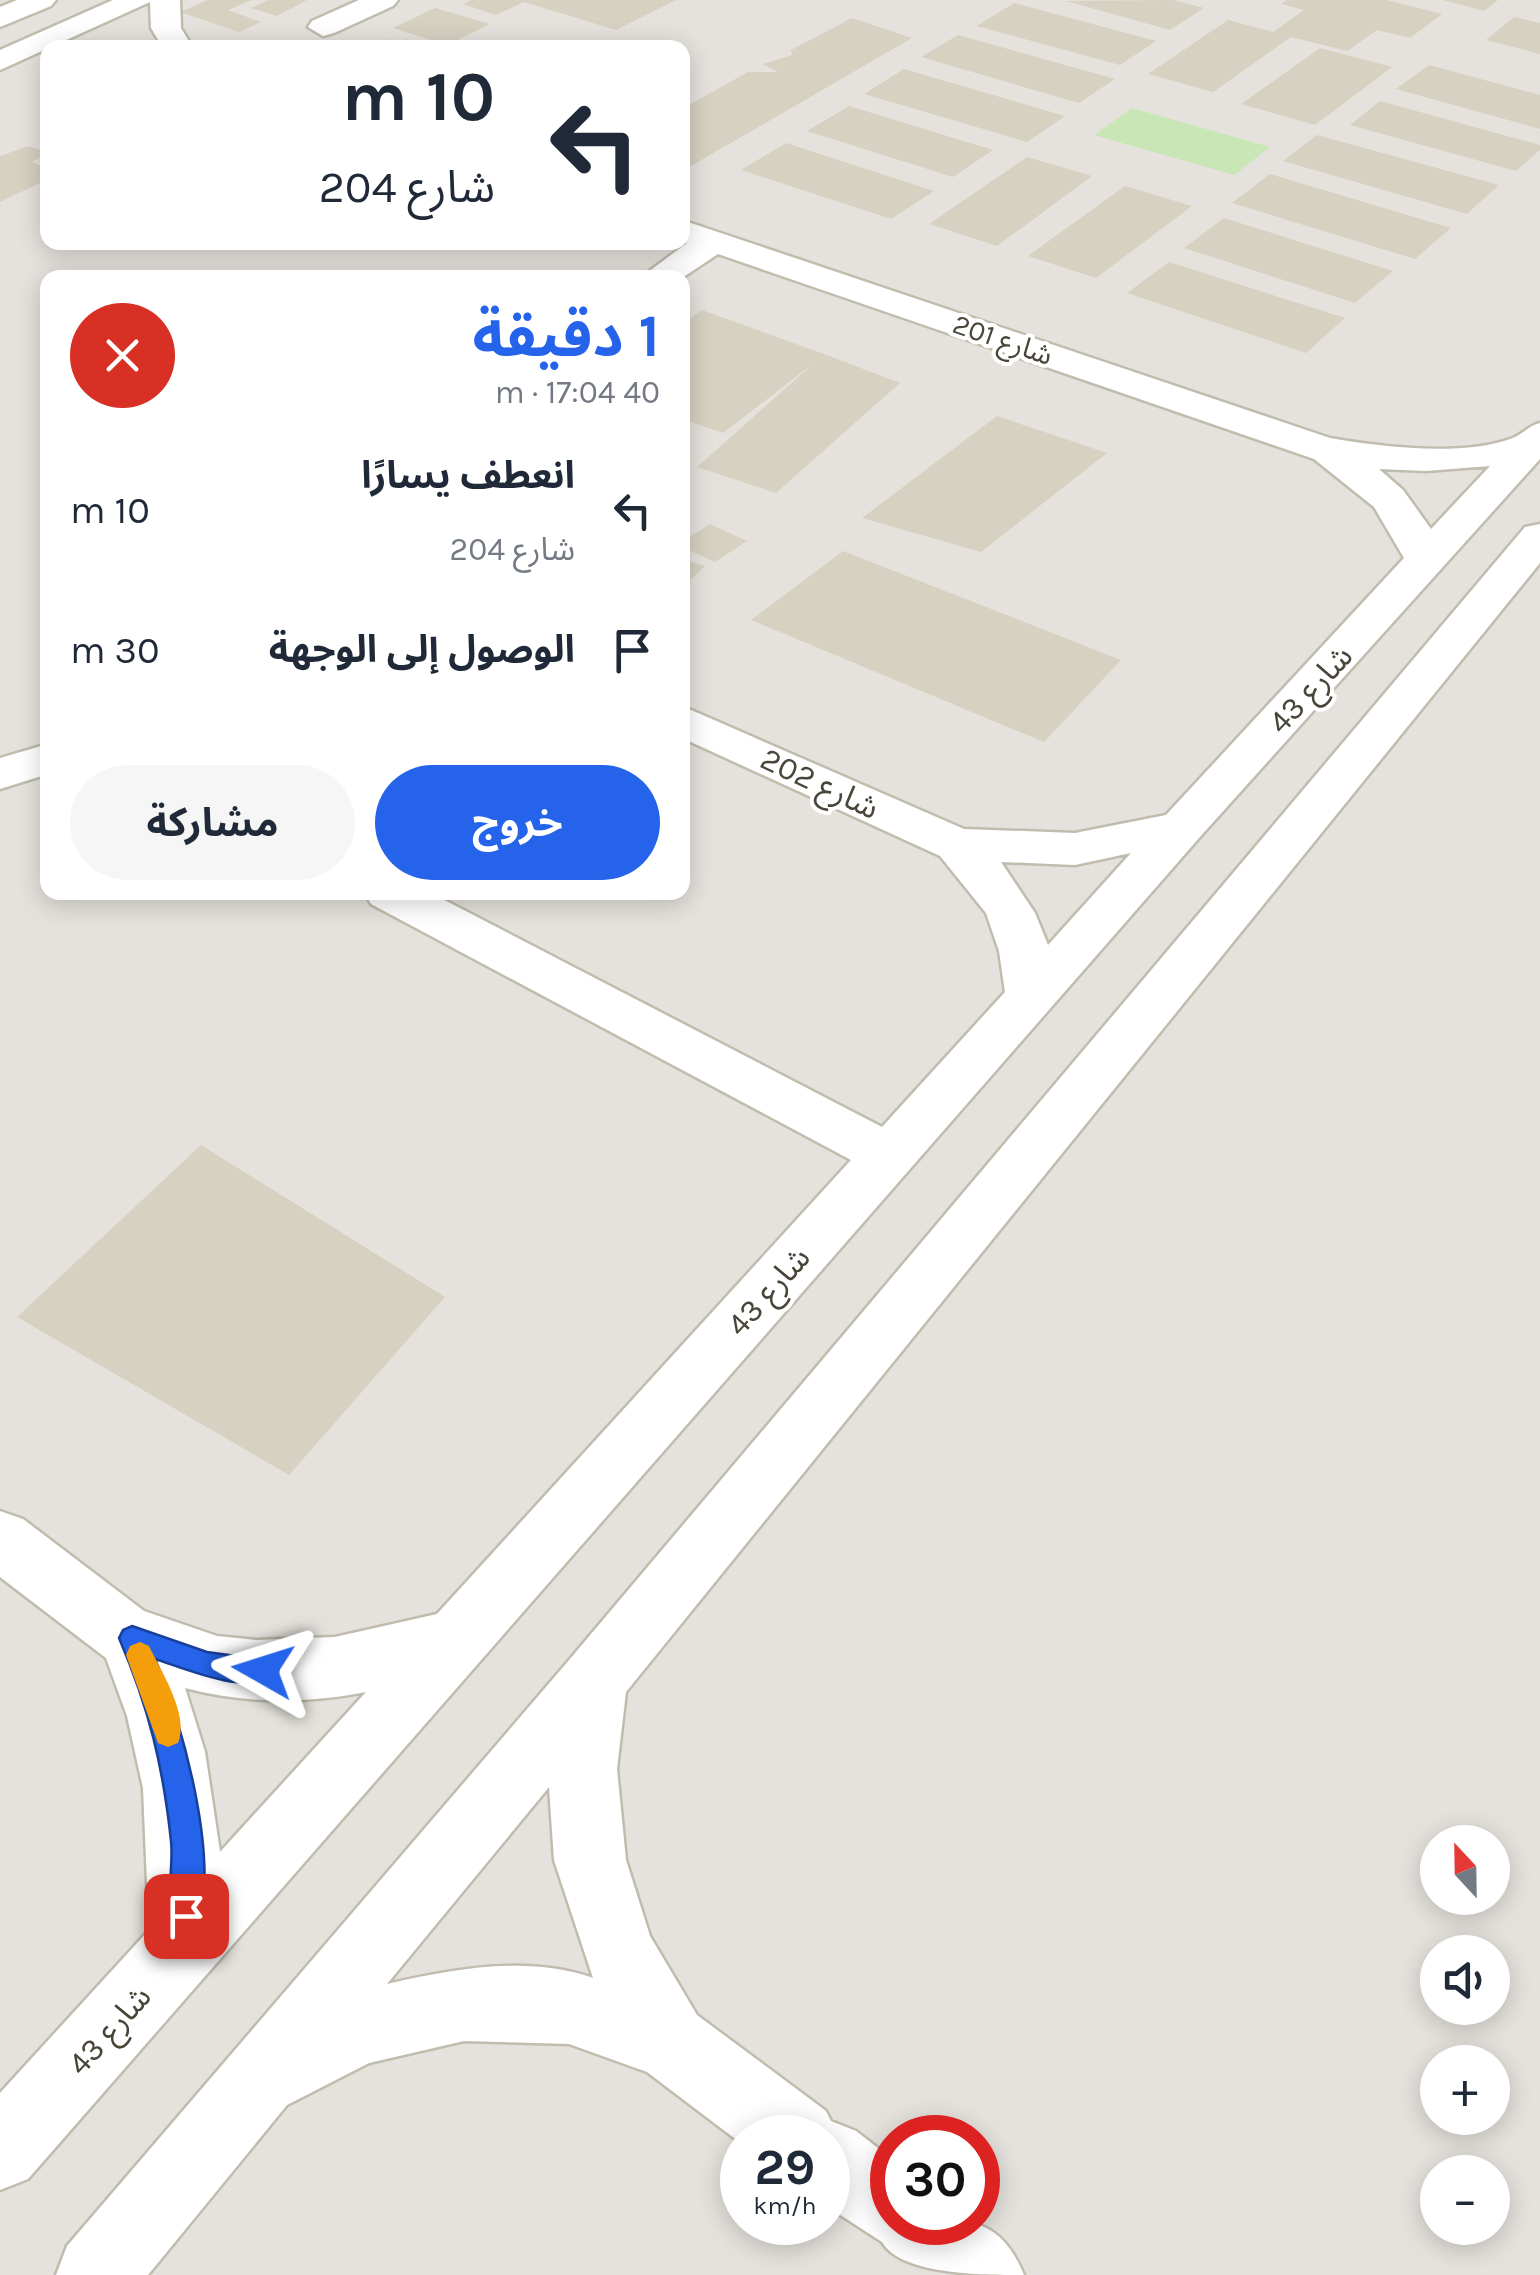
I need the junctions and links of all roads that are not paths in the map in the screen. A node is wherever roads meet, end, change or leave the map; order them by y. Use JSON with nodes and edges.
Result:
{"nodes":[{"id":1,"x":42,"y":0,"type":"edge"},
{"id":2,"x":137,"y":0,"type":"edge"},
{"id":3,"x":164,"y":0,"type":"edge"},
{"id":4,"x":382,"y":0,"type":"edge"},
{"id":5,"x":0,"y":18,"type":"edge"},
{"id":6,"x":323,"y":28,"type":"dead end"},
{"id":7,"x":51,"y":40,"type":"edge"},
{"id":8,"x":173,"y":40,"type":"edge"},
{"id":9,"x":40,"y":45,"type":"edge"},
{"id":10,"x":40,"y":62,"type":"edge"},
{"id":11,"x":0,"y":64,"type":"edge"},
{"id":12,"x":698,"y":235,"type":"edge"},
{"id":13,"x":684,"y":250,"type":"edge"},
{"id":14,"x":665,"y":270,"type":"edge"},
{"id":15,"x":1535,"y":441,"type":"edge"},
{"id":16,"x":1323,"y":449,"type":"junction"},
{"id":17,"x":1540,"y":536,"type":"edge"},
{"id":18,"x":1427,"y":562,"type":"junction"},
{"id":19,"x":690,"y":724,"type":"edge"},
{"id":20,"x":40,"y":761,"type":"edge"},
{"id":21,"x":0,"y":774,"type":"edge"},
{"id":22,"x":1182,"y":827,"type":"junction"},
{"id":23,"x":957,"y":846,"type":"junction"},
{"id":24,"x":403,"y":900,"type":"edge"},
{"id":25,"x":1031,"y":996,"type":"junction"},
{"id":26,"x":889,"y":1155,"type":"junction"},
{"id":27,"x":0,"y":1539,"type":"edge"},
{"id":28,"x":459,"y":1637,"type":"junction"},
{"id":29,"x":132,"y":1638,"type":"junction"},
{"id":30,"x":594,"y":1681,"type":"junction"},
{"id":31,"x":184,"y":1945,"type":"junction"},
{"id":32,"x":670,"y":2042,"type":"junction"},
{"id":33,"x":256,"y":2082,"type":"junction"},
{"id":34,"x":768,"y":2115,"type":"edge"},
{"id":35,"x":0,"y":2152,"type":"edge"},
{"id":36,"x":850,"y":2175,"type":"edge"},
{"id":37,"x":870,"y":2190,"type":"edge"},
{"id":38,"x":944,"y":2245,"type":"edge"},
{"id":39,"x":96,"y":2275,"type":"edge"},
{"id":40,"x":984,"y":2275,"type":"edge"}],
"edges":[{"from":1,"to":5,"type":"street"},
{"from":2,"to":7,"type":"street"},
{"from":3,"to":8,"type":"street"},
{"from":4,"to":6,"type":"street"},
{"from":9,"to":11,"type":"street"},
{"from":10,"to":11,"type":"street"},
{"from":12,"to":16,"type":"street","name":"شارع 201"},
{"from":13,"to":14,"type":"street"},
{"from":15,"to":16,"type":"street","name":"شارع 201"},
{"from":15,"to":18,"type":"street","name":"شارع 43"},
{"from":16,"to":18,"type":"street","name":"شارع 201"},
{"from":17,"to":30,"type":"street"},
{"from":18,"to":22,"type":"street","name":"شارع 43"},
{"from":19,"to":23,"type":"street","name":"شارع 202"},
{"from":20,"to":21,"type":"street"},
{"from":22,"to":23,"type":"street","name":"شارع 202"},
{"from":22,"to":25,"type":"street","name":"شارع 43"},
{"from":23,"to":25,"type":"street","name":"شارع 202"},
{"from":24,"to":26,"type":"street"},
{"from":25,"to":26,"type":"street","name":"شارع 43"},
{"from":26,"to":28,"type":"street","name":"شارع 43"},
{"from":27,"to":29,"type":"street"},
{"from":28,"to":29,"type":"street"},
{"from":28,"to":31,"type":"street","name":"شارع 43"},
{"from":29,"to":31,"type":"street"},
{"from":30,"to":32,"type":"street"},
{"from":30,"to":33,"type":"street"},
{"from":31,"to":35,"type":"street","name":"شارع 43"},
{"from":32,"to":33,"type":"street"},
{"from":32,"to":34,"type":"street"},
{"from":33,"to":39,"type":"street"},
{"from":36,"to":37,"type":"street"},
{"from":38,"to":40,"type":"street"}]}
